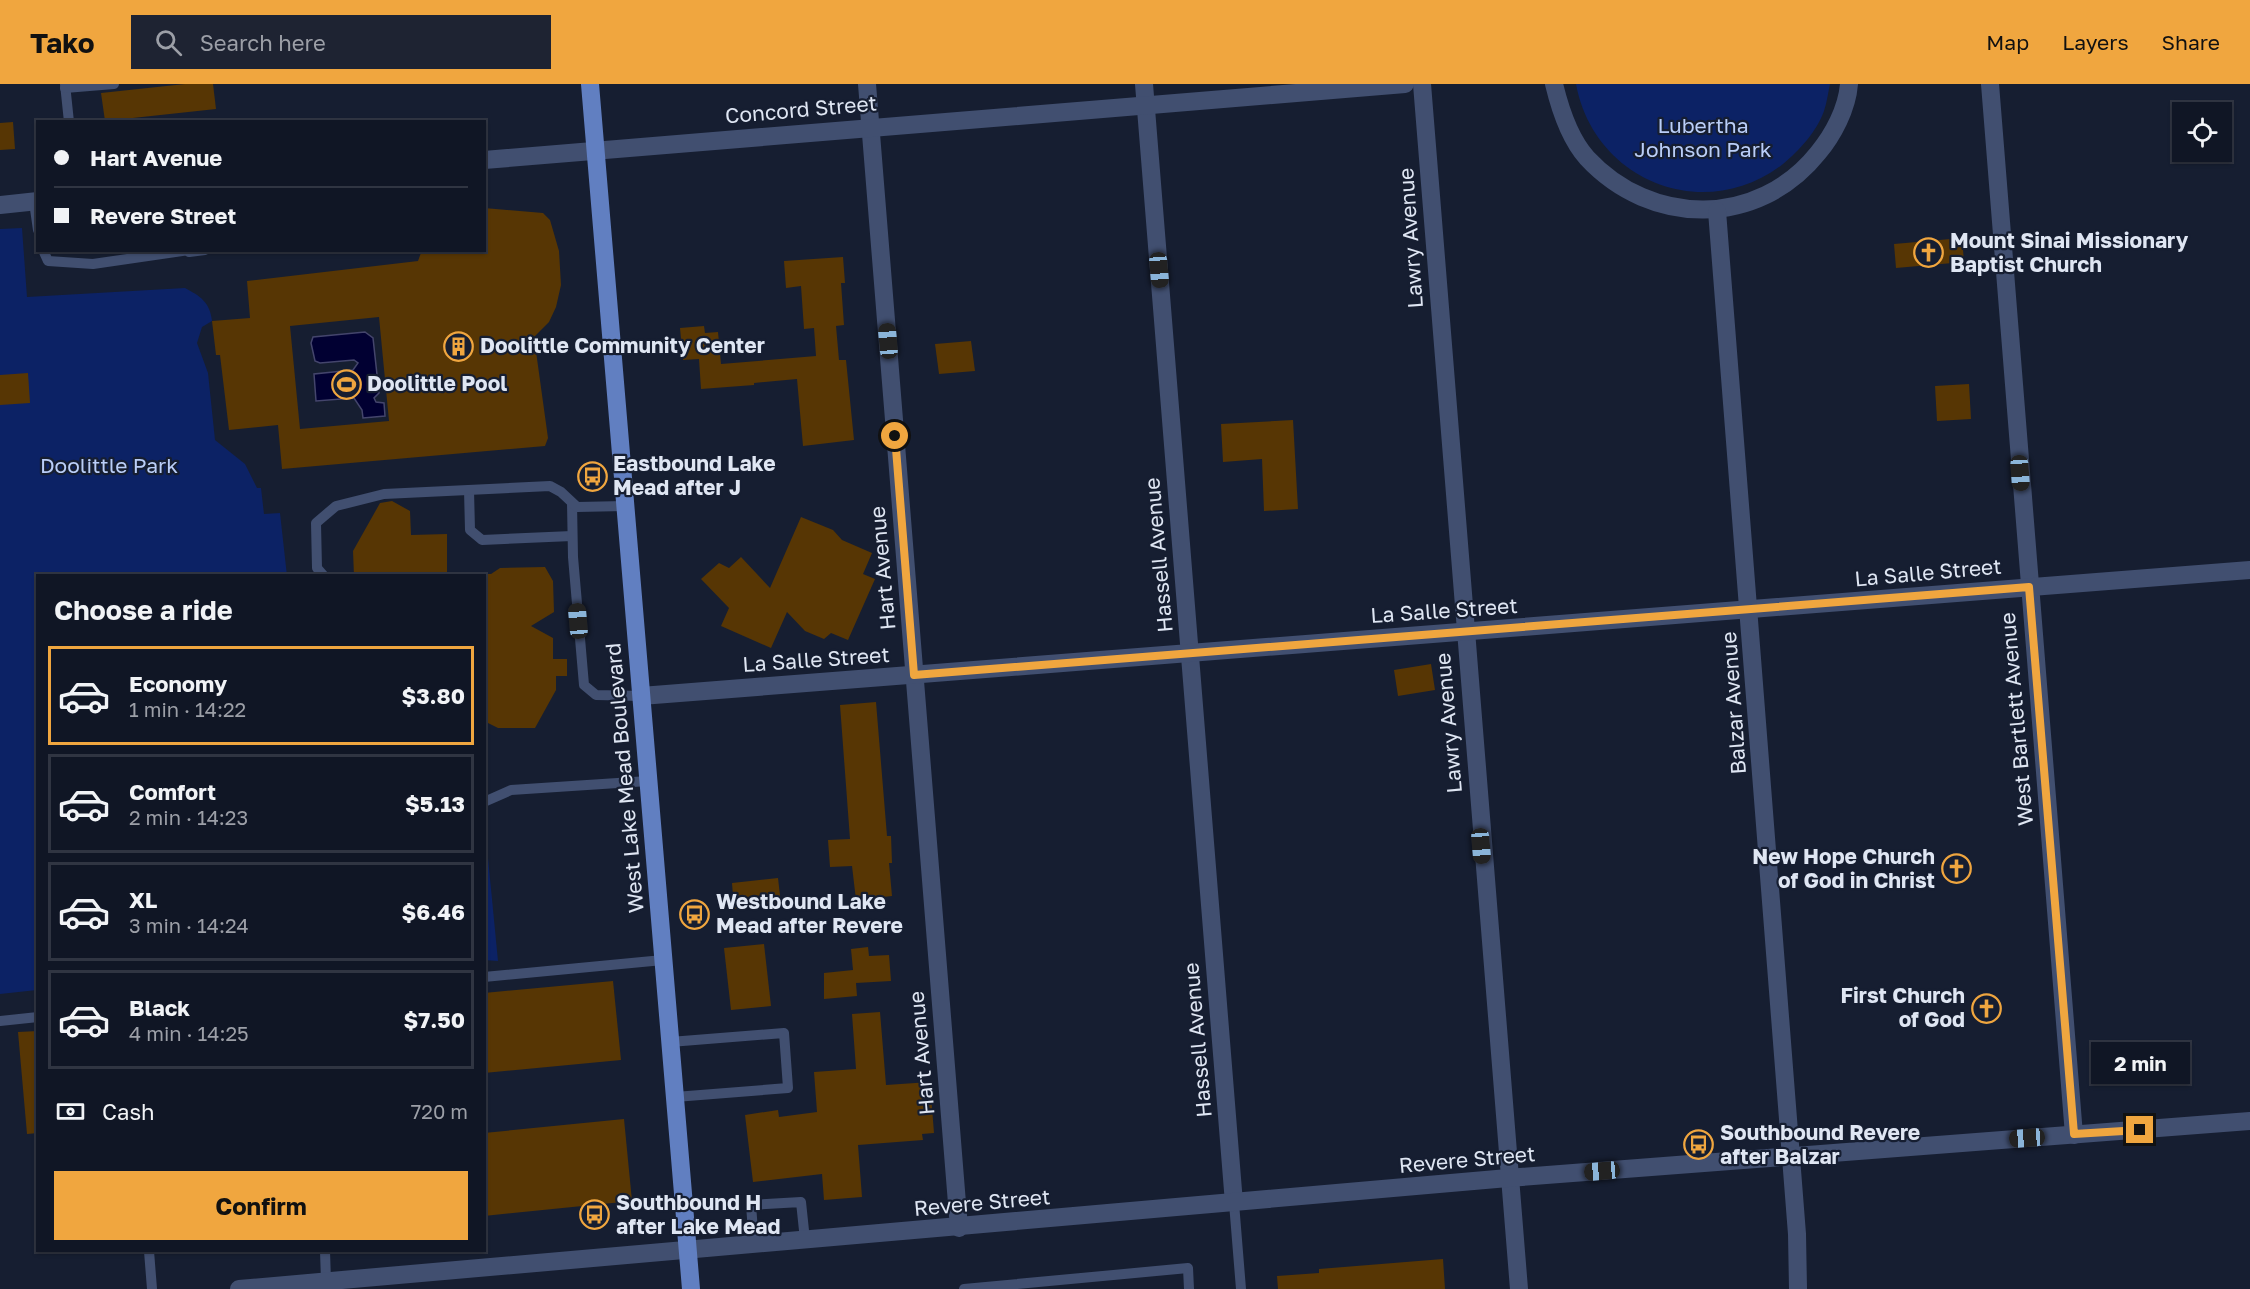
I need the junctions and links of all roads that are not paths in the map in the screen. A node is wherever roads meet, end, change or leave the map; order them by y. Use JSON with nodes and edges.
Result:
{"nodes":[{"id":1,"x":114,"y":84,"type":"edge"},
{"id":2,"x":590,"y":84,"type":"edge"},
{"id":3,"x":867,"y":84,"type":"edge"},
{"id":4,"x":1144,"y":84,"type":"edge"},
{"id":5,"x":1405,"y":84,"type":"edge"},
{"id":6,"x":1422,"y":84,"type":"edge"},
{"id":7,"x":1554,"y":84,"type":"edge"},
{"id":8,"x":1849,"y":84,"type":"edge"},
{"id":9,"x":1990,"y":84,"type":"edge"},
{"id":10,"x":65,"y":86,"type":"edge"},
{"id":11,"x":1145,"y":105,"type":"junction"},
{"id":12,"x":69,"y":120,"type":"edge"},
{"id":13,"x":871,"y":127,"type":"junction"},
{"id":14,"x":595,"y":149,"type":"junction"},
{"id":15,"x":486,"y":160,"type":"edge"},
{"id":16,"x":36,"y":201,"type":"edge"},
{"id":17,"x":0,"y":205,"type":"edge"},
{"id":18,"x":1717,"y":210,"type":"junction"},
{"id":19,"x":44,"y":252,"type":"edge"},
{"id":20,"x":182,"y":252,"type":"edge"},
{"id":21,"x":469,"y":490,"type":"junction"},
{"id":22,"x":572,"y":503,"type":"junction"},
{"id":23,"x":625,"y":506,"type":"junction"},
{"id":24,"x":572,"y":536,"type":"junction"},
{"id":25,"x":2250,"y":570,"type":"edge"},
{"id":26,"x":322,"y":574,"type":"edge"},
{"id":27,"x":2029,"y":587,"type":"junction"},
{"id":28,"x":1750,"y":610,"type":"junction"},
{"id":29,"x":1464,"y":632,"type":"junction"},
{"id":30,"x":1190,"y":653,"type":"junction"},
{"id":31,"x":914,"y":675,"type":"junction"},
{"id":32,"x":641,"y":696,"type":"junction"},
{"id":33,"x":648,"y":781,"type":"junction"},
{"id":34,"x":486,"y":801,"type":"edge"},
{"id":35,"x":663,"y":960,"type":"junction"},
{"id":36,"x":486,"y":976,"type":"edge"},
{"id":37,"x":36,"y":1017,"type":"edge"},
{"id":38,"x":0,"y":1021,"type":"edge"},
{"id":39,"x":670,"y":1042,"type":"junction"},
{"id":40,"x":675,"y":1097,"type":"junction"},
{"id":41,"x":2250,"y":1121,"type":"edge"},
{"id":42,"x":2074,"y":1134,"type":"junction"},
{"id":43,"x":1790,"y":1156,"type":"junction"},
{"id":44,"x":1508,"y":1178,"type":"junction"},
{"id":45,"x":1234,"y":1203,"type":"junction"},
{"id":46,"x":959,"y":1228,"type":"junction"},
{"id":47,"x":805,"y":1240,"type":"junction"},
{"id":48,"x":754,"y":1244,"type":"junction"},
{"id":49,"x":687,"y":1249,"type":"junction"},
{"id":50,"x":149,"y":1252,"type":"edge"},
{"id":51,"x":324,"y":1252,"type":"edge"},
{"id":52,"x":326,"y":1281,"type":"junction"},
{"id":53,"x":152,"y":1289,"type":"edge"},
{"id":54,"x":239,"y":1289,"type":"edge"},
{"id":55,"x":691,"y":1289,"type":"edge"},
{"id":56,"x":964,"y":1289,"type":"edge"},
{"id":57,"x":1189,"y":1289,"type":"edge"},
{"id":58,"x":1241,"y":1289,"type":"edge"},
{"id":59,"x":1519,"y":1289,"type":"edge"},
{"id":60,"x":1798,"y":1289,"type":"edge"}],
"edges":[{"from":1,"to":10,"type":"lane"},
{"from":2,"to":14,"type":"main road","name":"West Lake Mead Boulevard"},
{"from":3,"to":13,"type":"street","name":"Hart Avenue"},
{"from":4,"to":11,"type":"street","name":"Hassell Avenue"},
{"from":5,"to":11,"type":"street","name":"Concord Street"},
{"from":6,"to":29,"type":"street","name":"Lawry Avenue"},
{"from":7,"to":18,"type":"street"},
{"from":8,"to":18,"type":"street"},
{"from":9,"to":27,"type":"street","name":"West Bartlett Avenue"},
{"from":10,"to":12,"type":"lane"},
{"from":11,"to":13,"type":"street","name":"Concord Street"},
{"from":11,"to":30,"type":"street","name":"Hassell Avenue"},
{"from":13,"to":14,"type":"street","name":"Concord Street"},
{"from":13,"to":31,"type":"street","name":"Hart Avenue"},
{"from":14,"to":15,"type":"street","name":"Concord Street"},
{"from":14,"to":23,"type":"main road","name":"West Lake Mead Boulevard"},
{"from":16,"to":17,"type":"street"},
{"from":18,"to":28,"type":"street","name":"Balzar Avenue"},
{"from":19,"to":20,"type":"lane"},
{"from":21,"to":22,"type":"lane"},
{"from":21,"to":24,"type":"lane"},
{"from":21,"to":26,"type":"lane"},
{"from":22,"to":23,"type":"lane"},
{"from":22,"to":24,"type":"lane"},
{"from":23,"to":32,"type":"main road","name":"West Lake Mead Boulevard"},
{"from":24,"to":32,"type":"lane"},
{"from":25,"to":27,"type":"street","name":"La Salle Street"},
{"from":27,"to":28,"type":"street","name":"La Salle Street"},
{"from":27,"to":42,"type":"street","name":"West Bartlett Avenue"},
{"from":28,"to":29,"type":"street","name":"La Salle Street"},
{"from":28,"to":43,"type":"street","name":"Balzar Avenue"},
{"from":29,"to":30,"type":"street","name":"La Salle Street"},
{"from":29,"to":44,"type":"street","name":"Lawry Avenue"},
{"from":30,"to":31,"type":"street","name":"La Salle Street"},
{"from":30,"to":45,"type":"street","name":"Hassell Avenue"},
{"from":31,"to":32,"type":"street","name":"La Salle Street"},
{"from":31,"to":46,"type":"street","name":"Hart Avenue"},
{"from":32,"to":33,"type":"main road","name":"West Lake Mead Boulevard"},
{"from":33,"to":34,"type":"lane"},
{"from":33,"to":35,"type":"main road","name":"West Lake Mead Boulevard"},
{"from":35,"to":36,"type":"lane"},
{"from":35,"to":39,"type":"main road","name":"West Lake Mead Boulevard"},
{"from":37,"to":38,"type":"lane"},
{"from":39,"to":40,"type":"main road","name":"West Lake Mead Boulevard"},
{"from":39,"to":40,"type":"lane"},
{"from":40,"to":49,"type":"main road","name":"West Lake Mead Boulevard"},
{"from":41,"to":42,"type":"street","name":"Revere Street"},
{"from":42,"to":43,"type":"street","name":"Revere Street"},
{"from":43,"to":44,"type":"street","name":"Revere Street"},
{"from":43,"to":60,"type":"street","name":"Balzar Avenue"},
{"from":44,"to":45,"type":"street","name":"Revere Street"},
{"from":44,"to":59,"type":"street","name":"Lawry Avenue"},
{"from":45,"to":46,"type":"street","name":"Revere Street"},
{"from":45,"to":58,"type":"lane"},
{"from":46,"to":47,"type":"street","name":"Revere Street"},
{"from":47,"to":48,"type":"street","name":"Revere Street"},
{"from":47,"to":48,"type":"lane"},
{"from":48,"to":49,"type":"street","name":"Revere Street"},
{"from":49,"to":52,"type":"street","name":"Revere Street"},
{"from":49,"to":55,"type":"main road","name":"West Lake Mead Boulevard"},
{"from":50,"to":53,"type":"lane"},
{"from":51,"to":52,"type":"lane"},
{"from":52,"to":54,"type":"street","name":"Revere Street"},
{"from":56,"to":57,"type":"lane"}]}
